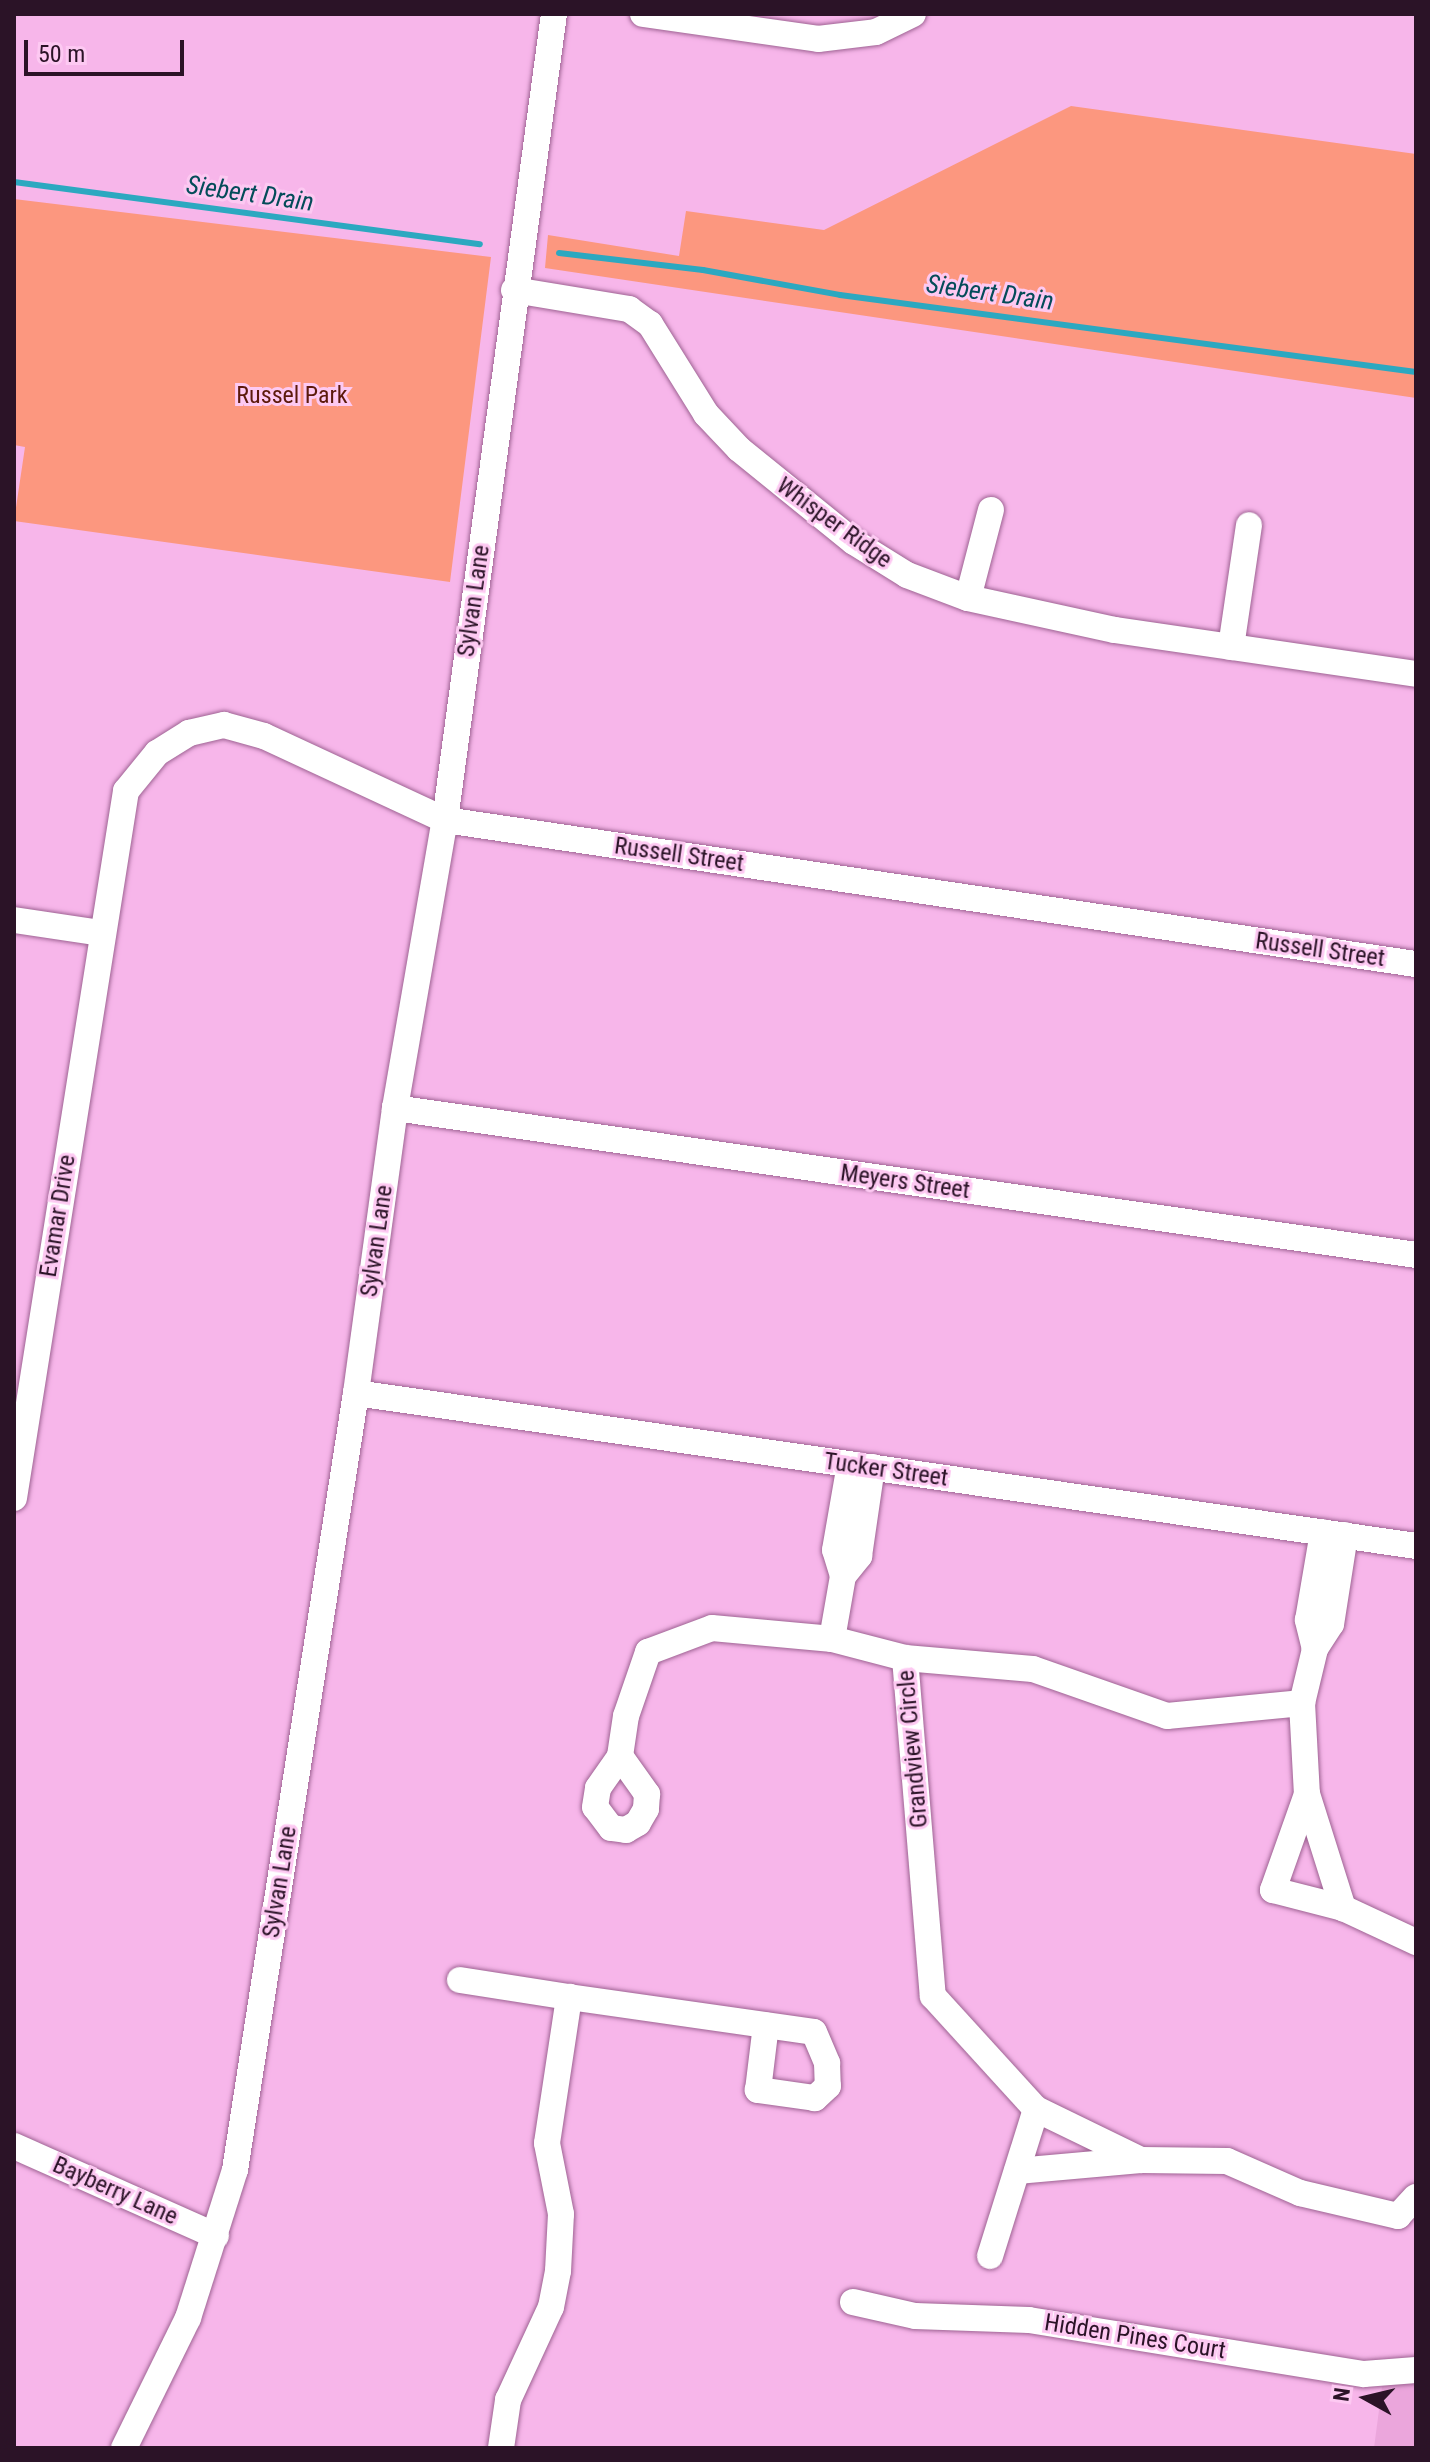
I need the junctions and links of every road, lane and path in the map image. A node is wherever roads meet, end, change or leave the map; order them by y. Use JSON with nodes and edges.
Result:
{"nodes":[{"id":1,"x":554,"y":14,"type":"edge"},
{"id":2,"x":643,"y":14,"type":"edge"},
{"id":3,"x":913,"y":14,"type":"edge"},
{"id":4,"x":514,"y":290,"type":"junction"},
{"id":5,"x":991,"y":510,"type":"dead end"},
{"id":6,"x":1249,"y":525,"type":"dead end"},
{"id":7,"x":968,"y":598,"type":"junction"},
{"id":8,"x":1231,"y":647,"type":"junction"},
{"id":9,"x":1416,"y":674,"type":"edge"},
{"id":10,"x":445,"y":820,"type":"junction"},
{"id":11,"x":14,"y":920,"type":"edge"},
{"id":12,"x":101,"y":933,"type":"junction"},
{"id":13,"x":1416,"y":964,"type":"edge"},
{"id":14,"x":395,"y":1108,"type":"junction"},
{"id":15,"x":1416,"y":1255,"type":"edge"},
{"id":16,"x":356,"y":1393,"type":"junction"},
{"id":17,"x":861,"y":1466,"type":"junction"},
{"id":18,"x":14,"y":1498,"type":"edge"},
{"id":19,"x":1334,"y":1534,"type":"junction"},
{"id":20,"x":1416,"y":1546,"type":"edge"},
{"id":21,"x":832,"y":1639,"type":"junction"},
{"id":22,"x":905,"y":1658,"type":"junction"},
{"id":23,"x":1302,"y":1703,"type":"junction"},
{"id":24,"x":620,"y":1756,"type":"dead end"},
{"id":25,"x":1307,"y":1794,"type":"junction"},
{"id":26,"x":1343,"y":1908,"type":"junction"},
{"id":27,"x":1416,"y":1942,"type":"edge"},
{"id":28,"x":460,"y":1980,"type":"dead end"},
{"id":29,"x":569,"y":1997,"type":"junction"},
{"id":30,"x":766,"y":2025,"type":"dead end"},
{"id":31,"x":1036,"y":2109,"type":"junction"},
{"id":32,"x":14,"y":2146,"type":"edge"},
{"id":33,"x":1141,"y":2160,"type":"junction"},
{"id":34,"x":1017,"y":2171,"type":"junction"},
{"id":35,"x":1416,"y":2197,"type":"edge"},
{"id":36,"x":216,"y":2236,"type":"junction"},
{"id":37,"x":990,"y":2256,"type":"dead end"},
{"id":38,"x":853,"y":2302,"type":"dead end"},
{"id":39,"x":1416,"y":2370,"type":"edge"},
{"id":40,"x":124,"y":2448,"type":"edge"},
{"id":41,"x":501,"y":2448,"type":"edge"}],
"edges":[{"from":1,"to":4,"type":"street","name":"Sylvan Lane"},
{"from":2,"to":3,"type":"street"},
{"from":4,"to":7,"type":"street","name":"Whisper Ridge"},
{"from":4,"to":10,"type":"street","name":"Sylvan Lane"},
{"from":5,"to":7,"type":"street"},
{"from":6,"to":8,"type":"street"},
{"from":7,"to":8,"type":"street","name":"Whisper Ridge"},
{"from":8,"to":9,"type":"street","name":"Whisper Ridge"},
{"from":10,"to":12,"type":"street","name":"Russell Street"},
{"from":10,"to":13,"type":"street","name":"Russell Street"},
{"from":10,"to":14,"type":"street","name":"Sylvan Lane"},
{"from":11,"to":12,"type":"street"},
{"from":12,"to":18,"type":"street","name":"Evamar Drive"},
{"from":14,"to":15,"type":"street","name":"Meyers Street"},
{"from":14,"to":16,"type":"street","name":"Sylvan Lane"},
{"from":16,"to":17,"type":"street","name":"Tucker Street"},
{"from":16,"to":36,"type":"street","name":"Sylvan Lane"},
{"from":17,"to":19,"type":"street","name":"Tucker Street"},
{"from":17,"to":21,"type":"street"},
{"from":19,"to":20,"type":"street","name":"Tucker Street"},
{"from":19,"to":23,"type":"street"},
{"from":21,"to":22,"type":"street"},
{"from":21,"to":24,"type":"street"},
{"from":22,"to":23,"type":"street","name":"Grandview Circle"},
{"from":22,"to":31,"type":"street","name":"Grandview Circle"},
{"from":23,"to":25,"type":"street"},
{"from":25,"to":26,"type":"street"},
{"from":25,"to":26,"type":"street"},
{"from":26,"to":27,"type":"street"},
{"from":28,"to":29,"type":"street"},
{"from":29,"to":30,"type":"street"},
{"from":29,"to":41,"type":"street"},
{"from":31,"to":33,"type":"street","name":"Grandview Circle"},
{"from":31,"to":34,"type":"street"},
{"from":32,"to":36,"type":"street","name":"Bayberry Lane"},
{"from":33,"to":34,"type":"street","name":"Grandview Circle"},
{"from":33,"to":35,"type":"street","name":"Grandview Circle"},
{"from":34,"to":37,"type":"street"},
{"from":36,"to":40,"type":"street","name":"Sylvan Lane"},
{"from":38,"to":39,"type":"street","name":"Hidden Pines Court"}]}
